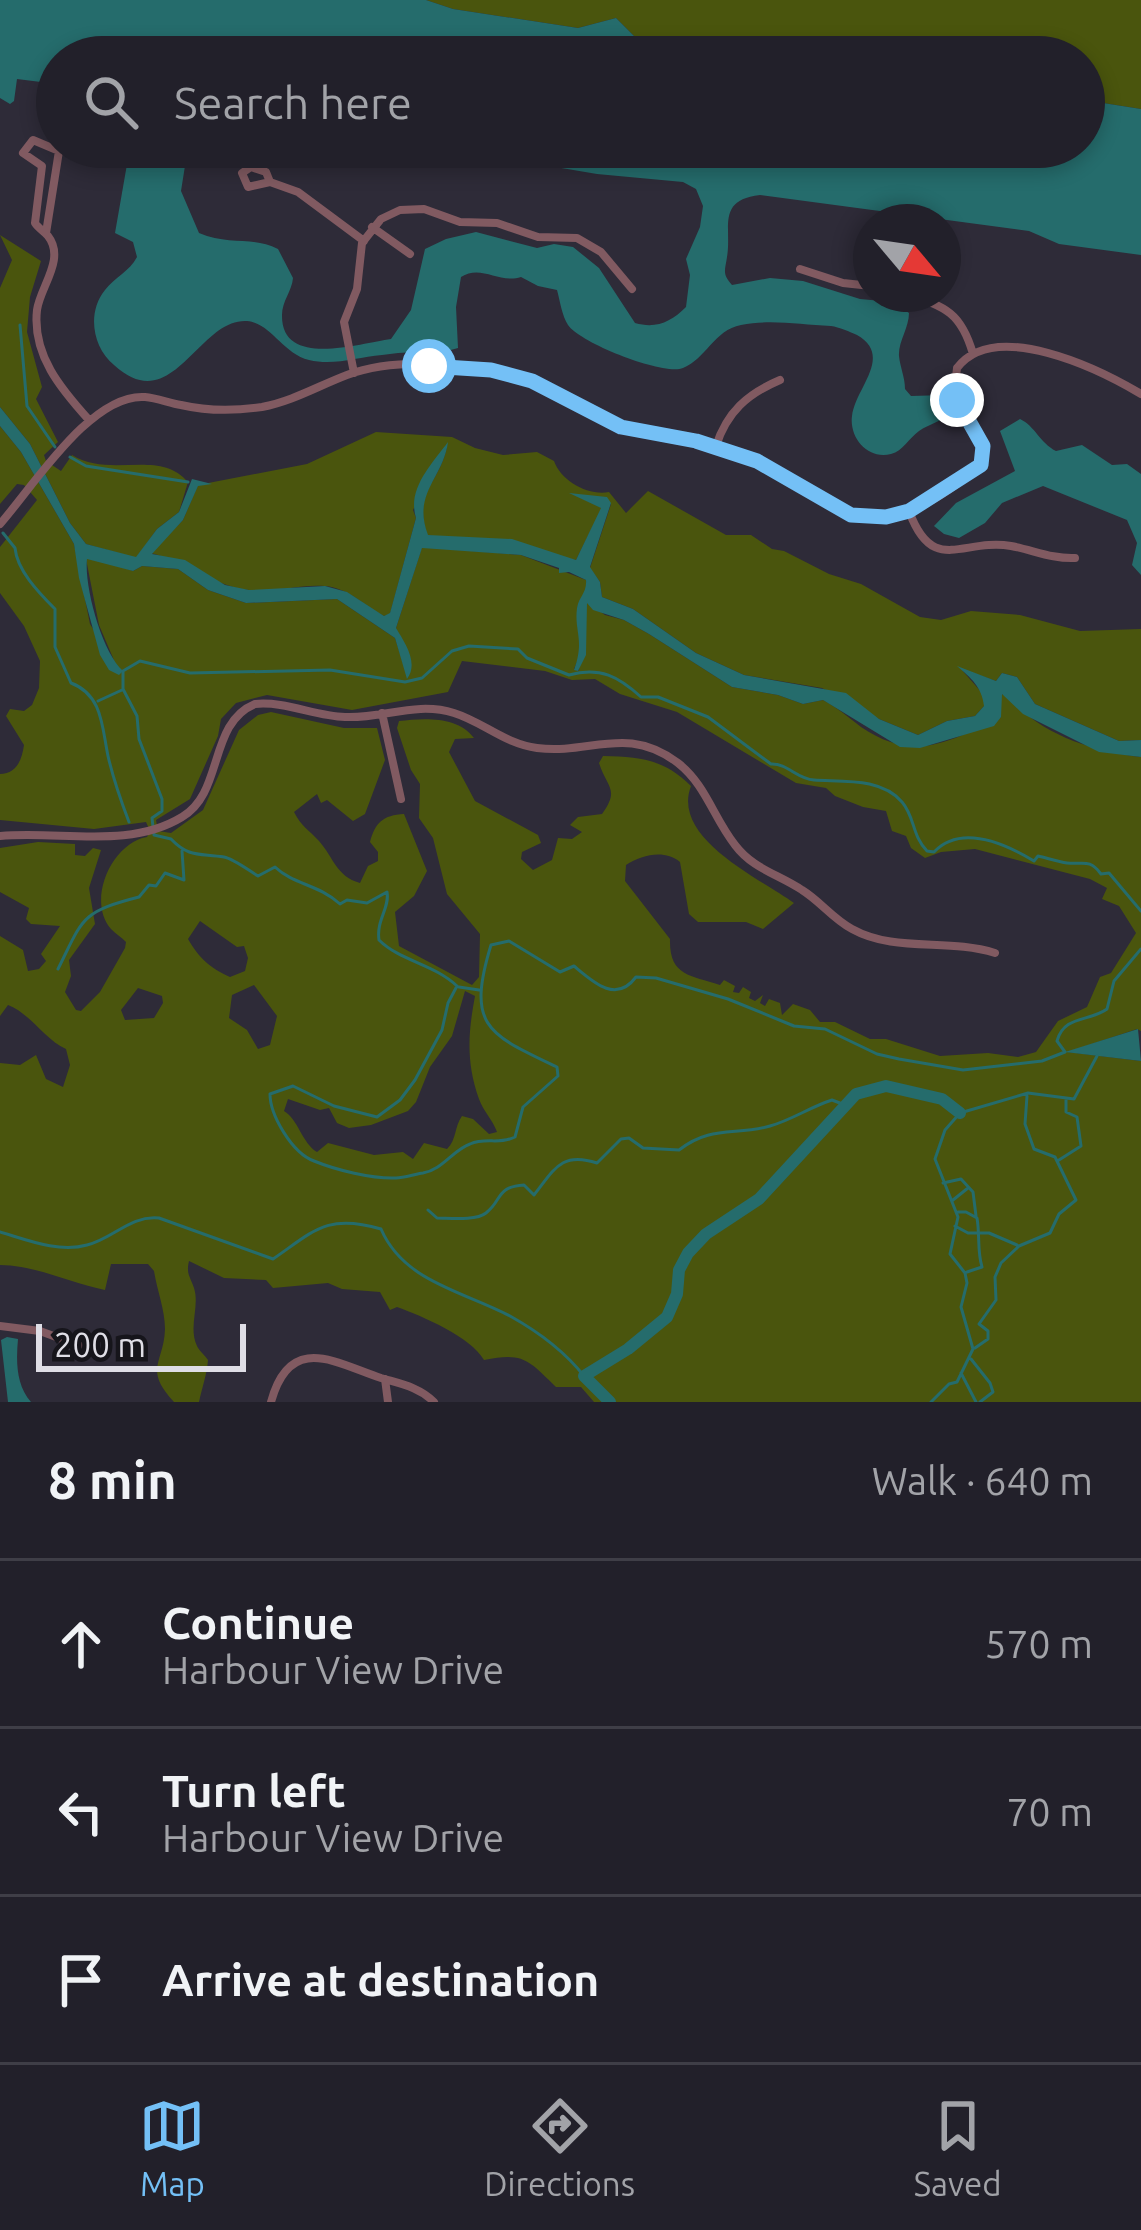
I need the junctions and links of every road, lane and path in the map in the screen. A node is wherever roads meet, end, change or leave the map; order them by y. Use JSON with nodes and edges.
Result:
{"nodes":[{"id":1,"x":36,"y":141,"type":"edge"},
{"id":2,"x":36,"y":162,"type":"edge"},
{"id":3,"x":42,"y":168,"type":"edge"},
{"id":4,"x":58,"y":168,"type":"edge"},
{"id":5,"x":270,"y":182,"type":"dead end"},
{"id":6,"x":372,"y":227,"type":"junction"},
{"id":7,"x":46,"y":233,"type":"junction"},
{"id":8,"x":364,"y":241,"type":"junction"},
{"id":9,"x":410,"y":254,"type":"dead end"},
{"id":10,"x":800,"y":269,"type":"dead end"},
{"id":11,"x":853,"y":284,"type":"edge"},
{"id":12,"x":632,"y":289,"type":"dead end"},
{"id":13,"x":949,"y":312,"type":"edge"},
{"id":14,"x":973,"y":354,"type":"junction"},
{"id":15,"x":352,"y":368,"type":"junction"},
{"id":16,"x":780,"y":380,"type":"dead end"},
{"id":17,"x":1141,"y":394,"type":"edge"},
{"id":18,"x":89,"y":420,"type":"junction"},
{"id":19,"x":716,"y":446,"type":"junction"},
{"id":20,"x":909,"y":511,"type":"junction"},
{"id":21,"x":0,"y":524,"type":"edge"},
{"id":22,"x":1075,"y":558,"type":"dead end"},
{"id":23,"x":382,"y":713,"type":"junction"},
{"id":24,"x":401,"y":799,"type":"dead end"},
{"id":25,"x":0,"y":836,"type":"edge"},
{"id":26,"x":994,"y":953,"type":"dead end"},
{"id":27,"x":0,"y":1326,"type":"edge"},
{"id":28,"x":83,"y":1347,"type":"dead end"},
{"id":29,"x":385,"y":1379,"type":"junction"},
{"id":30,"x":271,"y":1402,"type":"edge"},
{"id":31,"x":388,"y":1402,"type":"edge"},
{"id":32,"x":434,"y":1402,"type":"edge"}],
"edges":[{"from":1,"to":2,"type":"street"},
{"from":3,"to":7,"type":"street"},
{"from":4,"to":7,"type":"street"},
{"from":5,"to":8,"type":"street"},
{"from":6,"to":8,"type":"street"},
{"from":6,"to":9,"type":"street"},
{"from":6,"to":12,"type":"street"},
{"from":7,"to":18,"type":"street"},
{"from":8,"to":15,"type":"street"},
{"from":10,"to":11,"type":"street"},
{"from":13,"to":14,"type":"street"},
{"from":14,"to":17,"type":"street"},
{"from":14,"to":20,"type":"street"},
{"from":15,"to":18,"type":"street"},
{"from":15,"to":19,"type":"street"},
{"from":16,"to":19,"type":"street"},
{"from":18,"to":21,"type":"street"},
{"from":19,"to":20,"type":"street"},
{"from":20,"to":22,"type":"street"},
{"from":23,"to":24,"type":"street"},
{"from":23,"to":25,"type":"street"},
{"from":23,"to":26,"type":"street"},
{"from":27,"to":28,"type":"street"},
{"from":29,"to":30,"type":"street"},
{"from":29,"to":31,"type":"street"},
{"from":29,"to":32,"type":"street"}]}
